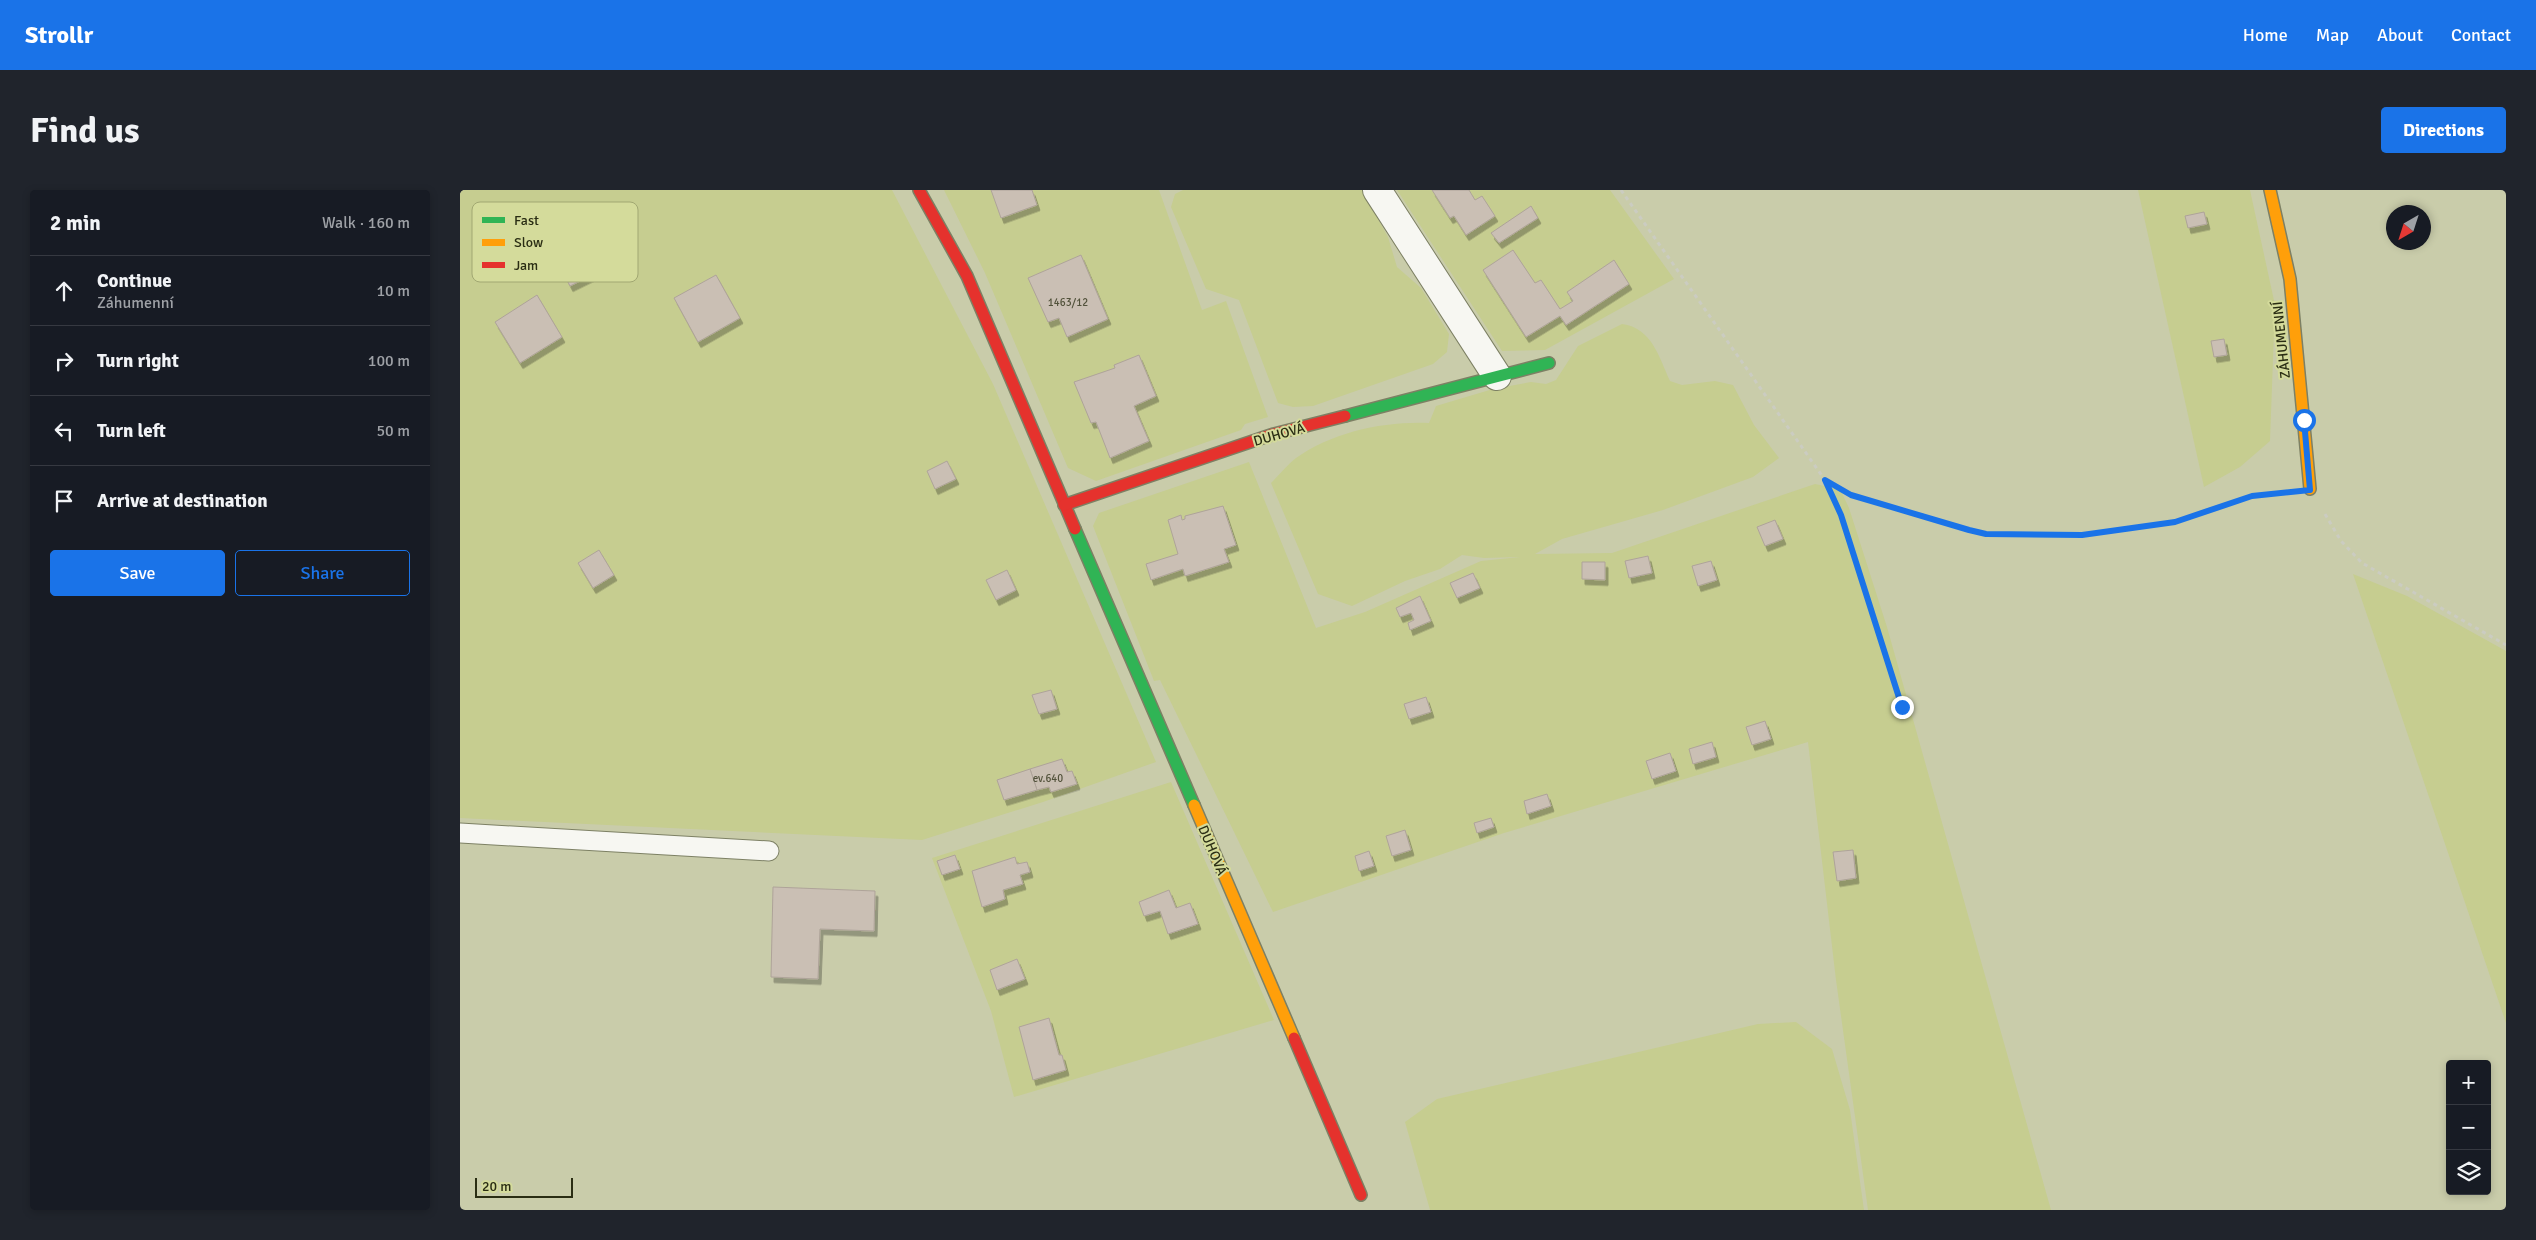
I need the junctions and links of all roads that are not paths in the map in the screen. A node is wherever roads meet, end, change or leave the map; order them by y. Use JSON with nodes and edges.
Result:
{"nodes":[{"id":1,"x":919,"y":190,"type":"edge"},
{"id":2,"x":1377,"y":190,"type":"edge"},
{"id":3,"x":2270,"y":190,"type":"edge"},
{"id":4,"x":1549,"y":363,"type":"dead end"},
{"id":5,"x":1497,"y":376,"type":"junction"},
{"id":6,"x":2310,"y":490,"type":"road end"},
{"id":7,"x":1064,"y":505,"type":"junction"},
{"id":8,"x":460,"y":833,"type":"edge"},
{"id":9,"x":769,"y":851,"type":"dead end"},
{"id":10,"x":1361,"y":1195,"type":"dead end"}],
"edges":[{"from":1,"to":7,"type":"street","name":"DUHOVÁ"},
{"from":2,"to":5,"type":"street"},
{"from":3,"to":6,"type":"street","name":"ZÁHUMENNÍ"},
{"from":4,"to":5,"type":"street","name":"DUHOVÁ"},
{"from":5,"to":7,"type":"street","name":"DUHOVÁ"},
{"from":7,"to":10,"type":"street","name":"DUHOVÁ"},
{"from":8,"to":9,"type":"lane"}]}
